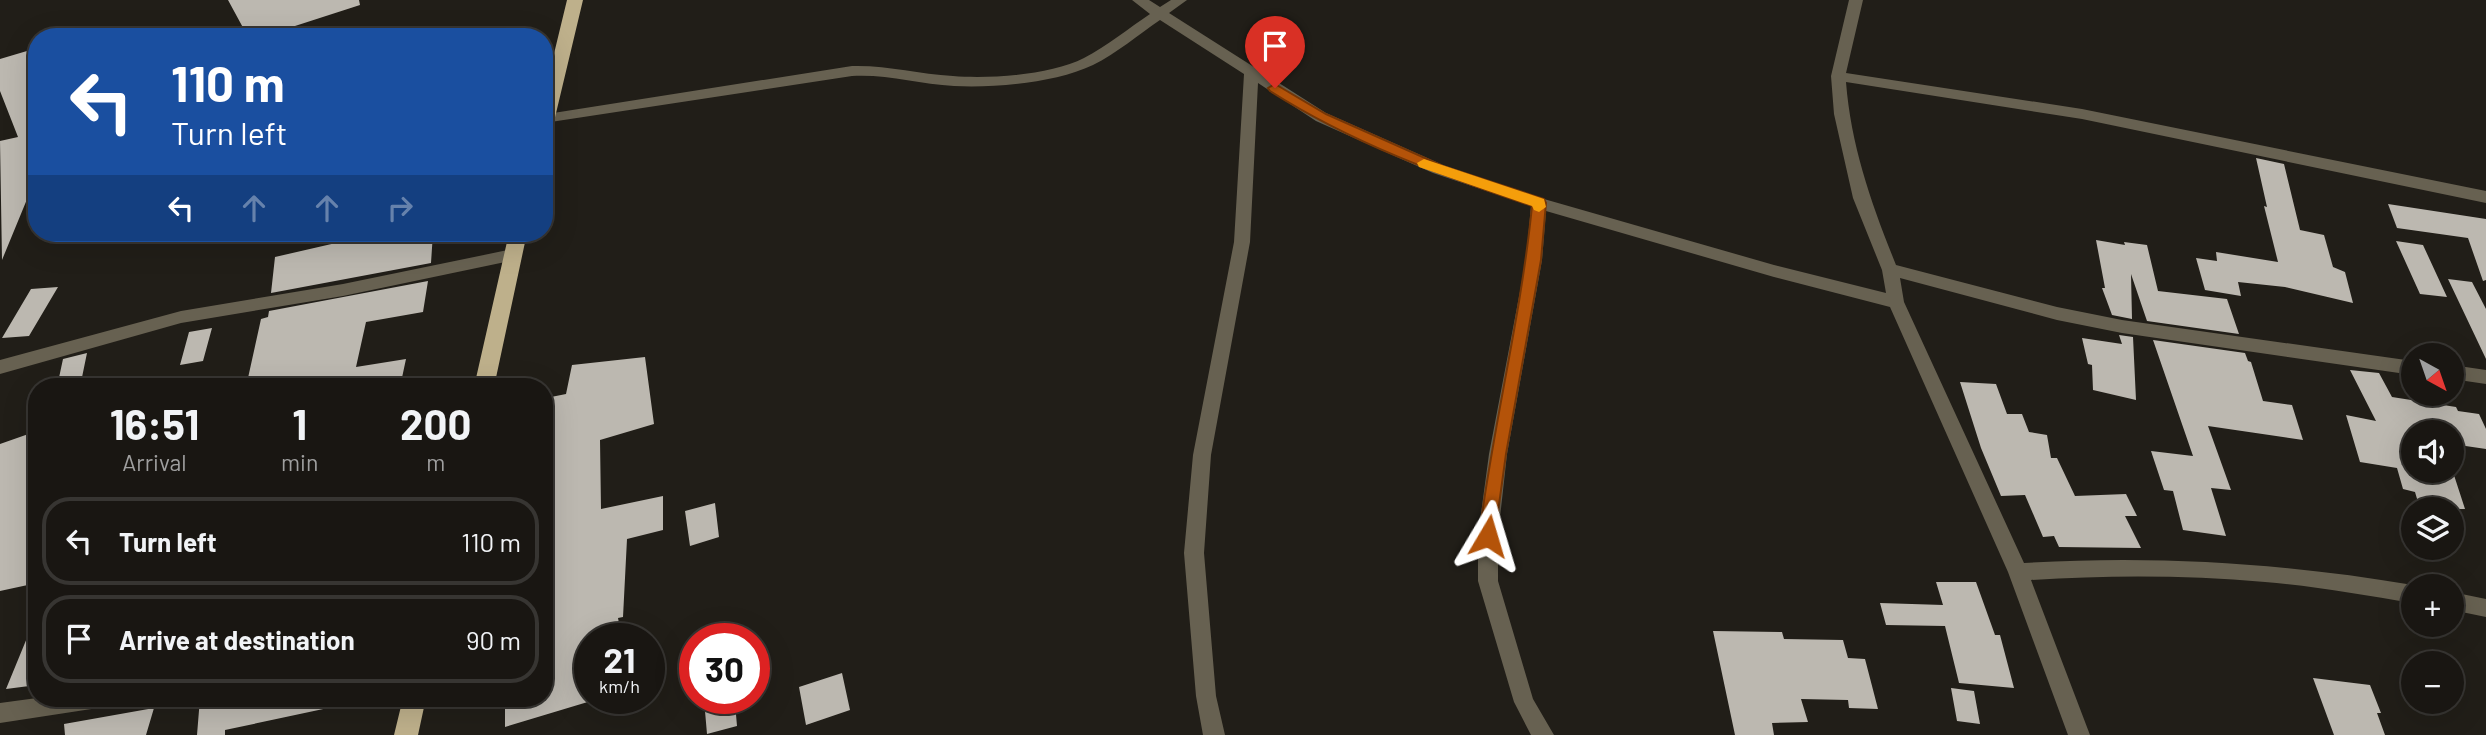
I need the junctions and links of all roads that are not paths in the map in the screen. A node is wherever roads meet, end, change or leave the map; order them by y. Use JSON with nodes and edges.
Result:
{"nodes":[{"id":1,"x":575,"y":0,"type":"edge"},
{"id":2,"x":1139,"y":0,"type":"edge"},
{"id":3,"x":1180,"y":0,"type":"edge"},
{"id":4,"x":1857,"y":0,"type":"edge"},
{"id":5,"x":1160,"y":12,"type":"junction"},
{"id":6,"x":1251,"y":74,"type":"junction"},
{"id":7,"x":1838,"y":76,"type":"junction"},
{"id":8,"x":553,"y":95,"type":"edge"},
{"id":9,"x":553,"y":124,"type":"edge"},
{"id":10,"x":2486,"y":197,"type":"edge"},
{"id":11,"x":1539,"y":203,"type":"junction"},
{"id":12,"x":516,"y":242,"type":"edge"},
{"id":13,"x":513,"y":255,"type":"junction"},
{"id":14,"x":1890,"y":270,"type":"junction"},
{"id":15,"x":1896,"y":302,"type":"junction"},
{"id":16,"x":2401,"y":366,"type":"edge"},
{"id":17,"x":0,"y":368,"type":"edge"},
{"id":18,"x":2464,"y":374,"type":"edge"},
{"id":19,"x":2486,"y":377,"type":"edge"},
{"id":20,"x":486,"y":378,"type":"edge"},
{"id":21,"x":2018,"y":572,"type":"junction"},
{"id":22,"x":2401,"y":592,"type":"edge"},
{"id":23,"x":2464,"y":603,"type":"edge"},
{"id":24,"x":2486,"y":608,"type":"edge"},
{"id":25,"x":39,"y":707,"type":"edge"},
{"id":26,"x":413,"y":707,"type":"edge"},
{"id":27,"x":0,"y":713,"type":"edge"},
{"id":28,"x":406,"y":735,"type":"edge"},
{"id":29,"x":1214,"y":735,"type":"edge"},
{"id":30,"x":1543,"y":735,"type":"edge"},
{"id":31,"x":2079,"y":735,"type":"edge"}],
"edges":[{"from":1,"to":8,"type":"highway"},
{"from":2,"to":5,"type":"street"},
{"from":3,"to":5,"type":"street"},
{"from":4,"to":7,"type":"street"},
{"from":5,"to":6,"type":"street"},
{"from":5,"to":9,"type":"street"},
{"from":6,"to":11,"type":"street"},
{"from":6,"to":29,"type":"street"},
{"from":7,"to":10,"type":"street"},
{"from":7,"to":14,"type":"street"},
{"from":11,"to":15,"type":"street"},
{"from":11,"to":30,"type":"street"},
{"from":12,"to":13,"type":"highway"},
{"from":13,"to":17,"type":"street"},
{"from":13,"to":20,"type":"highway"},
{"from":14,"to":15,"type":"street"},
{"from":14,"to":16,"type":"street"},
{"from":15,"to":21,"type":"street"},
{"from":18,"to":19,"type":"street"},
{"from":21,"to":22,"type":"street"},
{"from":21,"to":31,"type":"street"},
{"from":23,"to":24,"type":"street"},
{"from":25,"to":27,"type":"street"},
{"from":26,"to":28,"type":"highway"}]}
